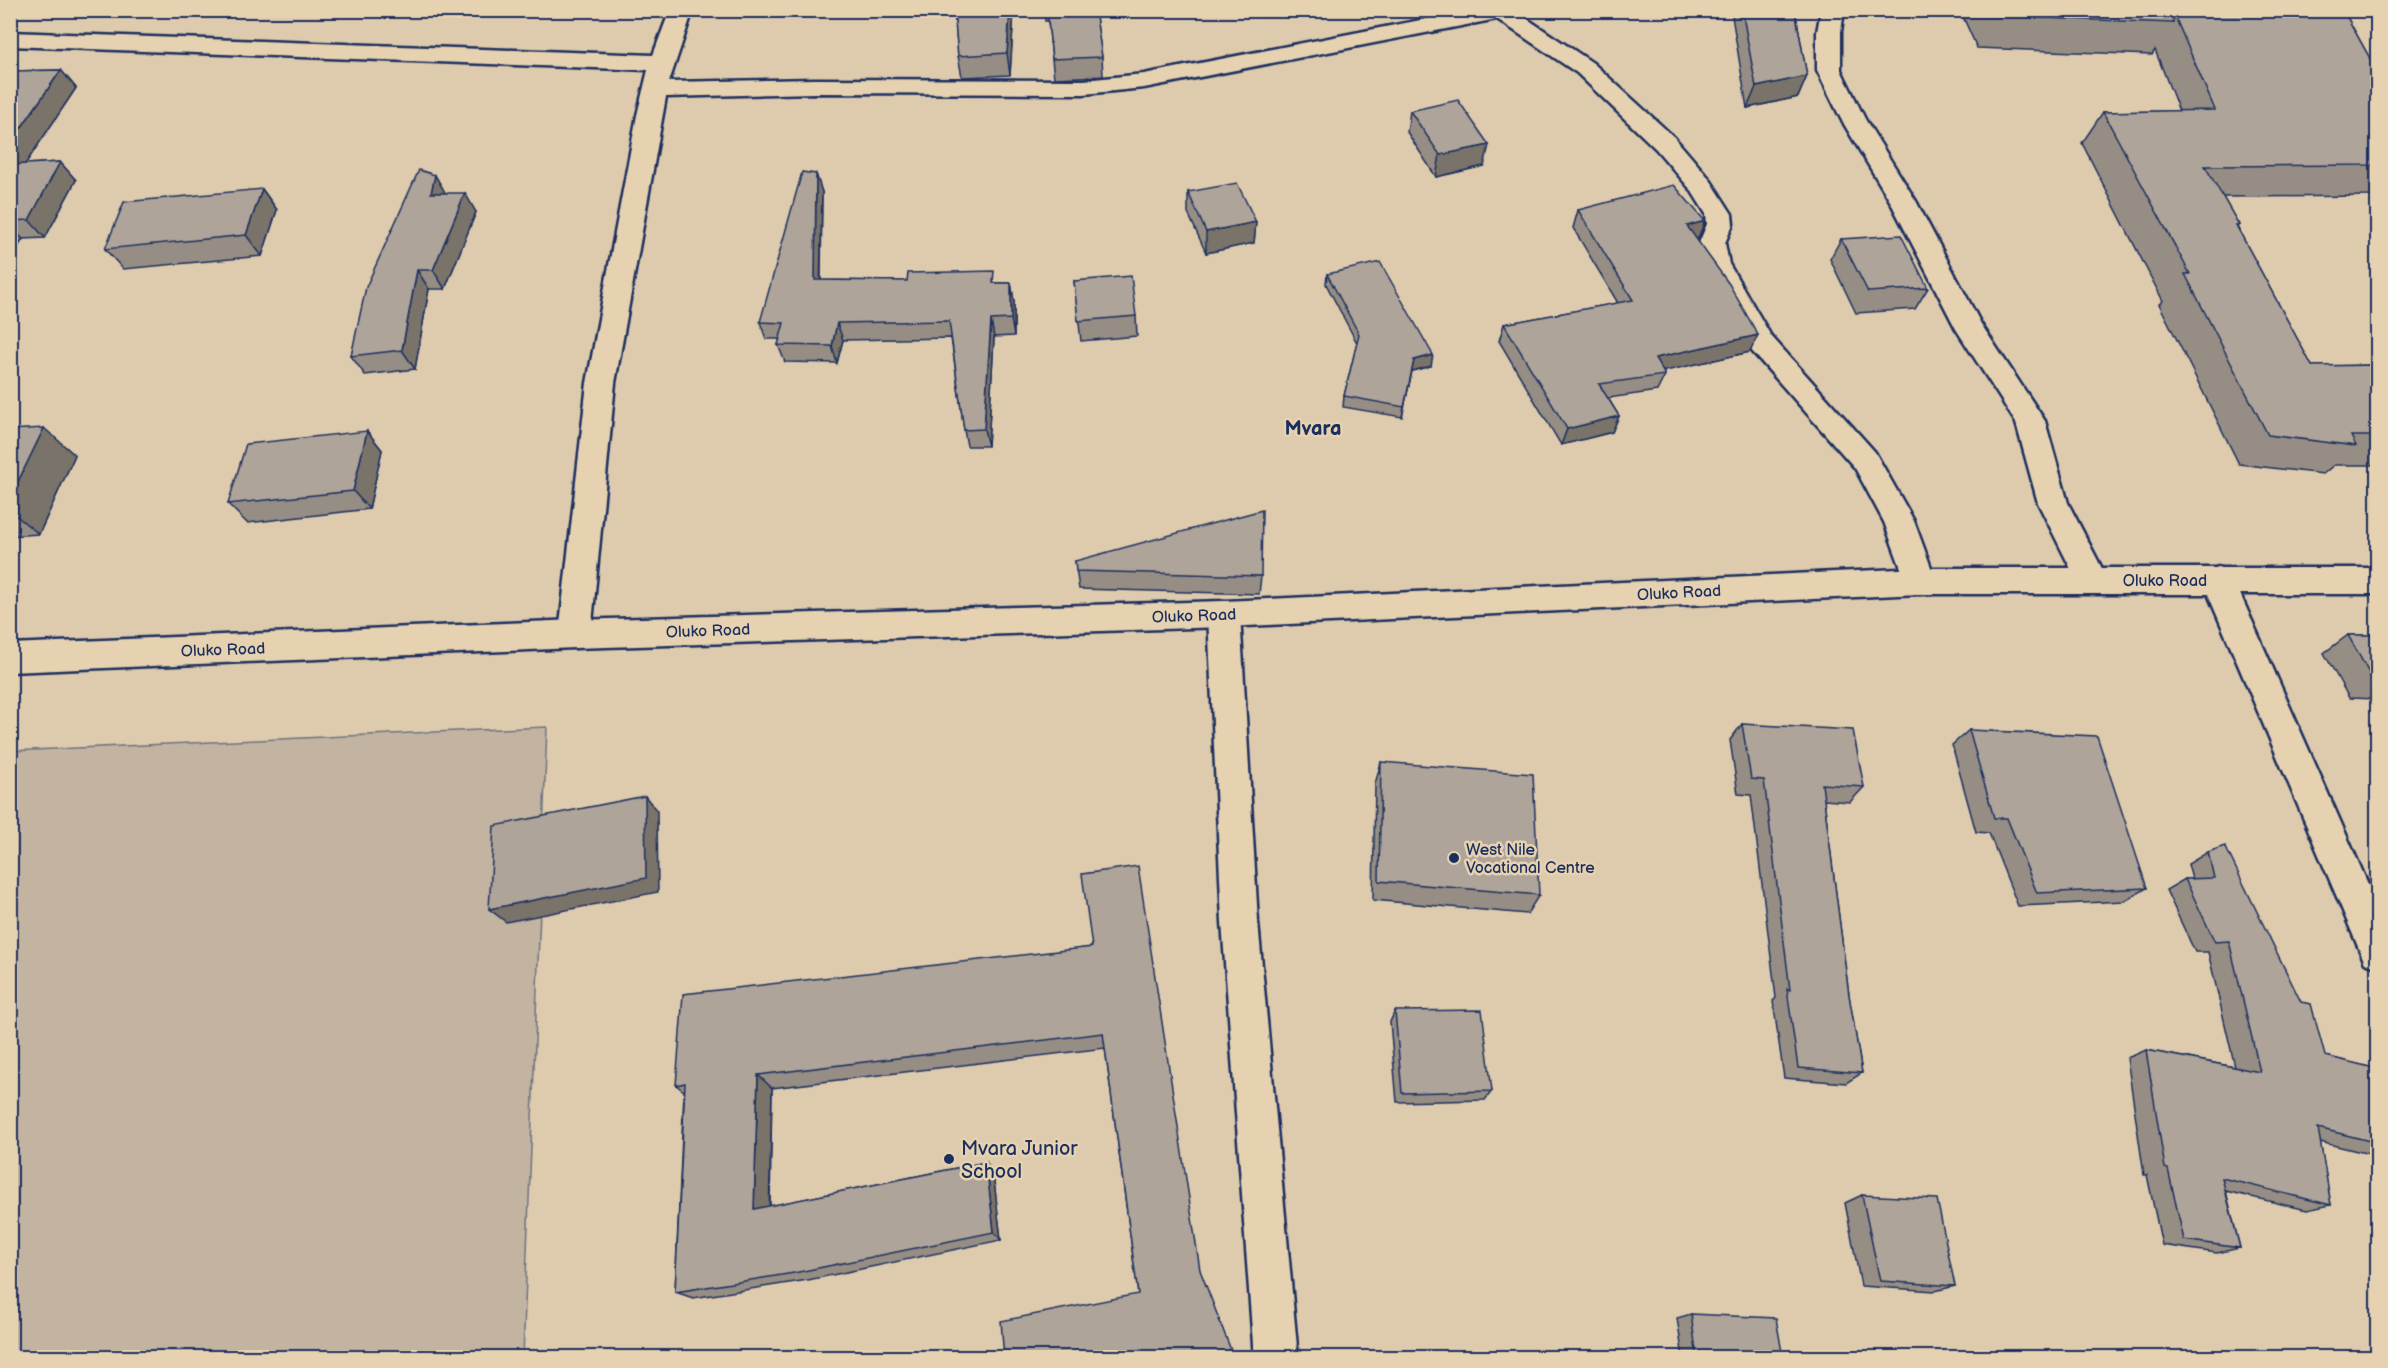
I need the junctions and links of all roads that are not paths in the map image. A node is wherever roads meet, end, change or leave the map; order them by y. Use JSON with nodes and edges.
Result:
{"nodes":[{"id":1,"x":682,"y":10,"type":"edge"},
{"id":2,"x":1833,"y":10,"type":"edge"},
{"id":3,"x":1499,"y":11,"type":"edge"},
{"id":4,"x":10,"y":39,"type":"edge"},
{"id":5,"x":662,"y":63,"type":"junction"},
{"id":6,"x":656,"y":90,"type":"junction"},
{"id":7,"x":2092,"y":580,"type":"junction"},
{"id":8,"x":2218,"y":580,"type":"junction"},
{"id":9,"x":1920,"y":581,"type":"junction"},
{"id":10,"x":2378,"y":581,"type":"edge"},
{"id":11,"x":1224,"y":614,"type":"junction"},
{"id":12,"x":575,"y":634,"type":"junction"},
{"id":13,"x":10,"y":658,"type":"edge"},
{"id":14,"x":2378,"y":950,"type":"edge"},
{"id":15,"x":1276,"y":1358,"type":"edge"}],
"edges":[{"from":1,"to":5,"type":"street"},
{"from":2,"to":7,"type":"street"},
{"from":3,"to":6,"type":"street"},
{"from":3,"to":9,"type":"street"},
{"from":4,"to":5,"type":"street"},
{"from":5,"to":6,"type":"street"},
{"from":6,"to":12,"type":"street"},
{"from":7,"to":8,"type":"street","name":"Oluko Road"},
{"from":7,"to":9,"type":"street","name":"Oluko Road"},
{"from":8,"to":10,"type":"street","name":"Oluko Road"},
{"from":8,"to":14,"type":"street"},
{"from":9,"to":11,"type":"street","name":"Oluko Road"},
{"from":11,"to":12,"type":"street","name":"Oluko Road"},
{"from":11,"to":15,"type":"street"},
{"from":12,"to":13,"type":"street","name":"Oluko Road"}]}
